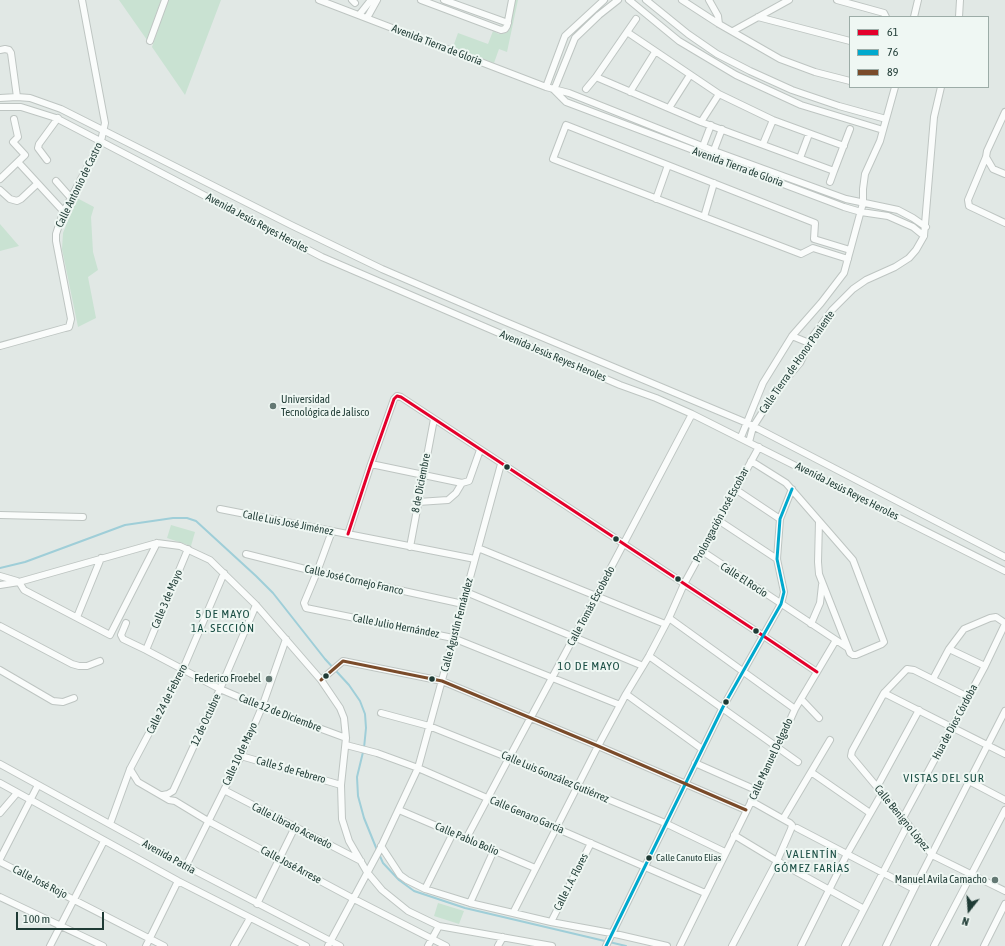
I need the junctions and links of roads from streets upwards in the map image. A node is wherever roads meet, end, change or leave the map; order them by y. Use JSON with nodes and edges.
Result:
{"nodes":[{"id":1,"x":82,"y":0,"type":"edge"},
{"id":2,"x":165,"y":0,"type":"edge"},
{"id":3,"x":320,"y":0,"type":"edge"},
{"id":4,"x":371,"y":0,"type":"edge"},
{"id":5,"x":378,"y":0,"type":"edge"},
{"id":6,"x":421,"y":0,"type":"edge"},
{"id":7,"x":444,"y":0,"type":"edge"},
{"id":8,"x":512,"y":0,"type":"edge"},
{"id":9,"x":604,"y":0,"type":"edge"},
{"id":10,"x":618,"y":0,"type":"edge"},
{"id":11,"x":629,"y":0,"type":"edge"},
{"id":12,"x":646,"y":0,"type":"edge"},
{"id":13,"x":682,"y":0,"type":"edge"},
{"id":14,"x":709,"y":0,"type":"edge"},
{"id":15,"x":789,"y":0,"type":"edge"},
{"id":16,"x":837,"y":0,"type":"edge"},
{"id":17,"x":918,"y":0,"type":"edge"},
{"id":18,"x":960,"y":0,"type":"edge"},
{"id":19,"x":360,"y":15,"type":"junction"},
{"id":20,"x":886,"y":16,"type":"edge"},
{"id":21,"x":914,"y":16,"type":"edge"},
{"id":22,"x":959,"y":16,"type":"edge"},
{"id":23,"x":758,"y":17,"type":"junction"},
{"id":24,"x":367,"y":18,"type":"junction"},
{"id":25,"x":636,"y":20,"type":"dead end"},
{"id":26,"x":508,"y":23,"type":"junction"},
{"id":27,"x":719,"y":24,"type":"junction"},
{"id":28,"x":733,"y":31,"type":"junction"},
{"id":29,"x":627,"y":32,"type":"junction"},
{"id":30,"x":150,"y":41,"type":"dead end"},
{"id":31,"x":849,"y":41,"type":"edge"},
{"id":32,"x":0,"y":50,"type":"edge"},
{"id":33,"x":655,"y":52,"type":"junction"},
{"id":34,"x":690,"y":75,"type":"junction"},
{"id":35,"x":596,"y":77,"type":"junction"},
{"id":36,"x":849,"y":81,"type":"edge"},
{"id":37,"x":546,"y":87,"type":"junction"},
{"id":38,"x":895,"y":88,"type":"edge"},
{"id":39,"x":941,"y":88,"type":"edge"},
{"id":40,"x":586,"y":89,"type":"dead end"},
{"id":41,"x":554,"y":90,"type":"junction"},
{"id":42,"x":630,"y":92,"type":"junction"},
{"id":43,"x":719,"y":94,"type":"junction"},
{"id":44,"x":17,"y":97,"type":"junction"},
{"id":45,"x":0,"y":98,"type":"edge"},
{"id":46,"x":0,"y":107,"type":"edge"},
{"id":47,"x":11,"y":107,"type":"junction"},
{"id":48,"x":669,"y":108,"type":"junction"},
{"id":49,"x":1005,"y":112,"type":"edge"},
{"id":50,"x":58,"y":118,"type":"junction"},
{"id":51,"x":886,"y":119,"type":"junction"},
{"id":52,"x":773,"y":120,"type":"junction"},
{"id":53,"x":1004,"y":120,"type":"edge"},
{"id":54,"x":701,"y":122,"type":"junction"},
{"id":55,"x":712,"y":125,"type":"junction"},
{"id":56,"x":722,"y":129,"type":"junction"},
{"id":57,"x":850,"y":129,"type":"dead end"},
{"id":58,"x":884,"y":130,"type":"junction"},
{"id":59,"x":104,"y":131,"type":"junction"},
{"id":60,"x":809,"y":134,"type":"junction"},
{"id":61,"x":101,"y":140,"type":"junction"},
{"id":62,"x":763,"y":144,"type":"junction"},
{"id":63,"x":703,"y":146,"type":"junction"},
{"id":64,"x":844,"y":146,"type":"junction"},
{"id":65,"x":714,"y":150,"type":"junction"},
{"id":66,"x":986,"y":157,"type":"junction"},
{"id":67,"x":800,"y":158,"type":"junction"},
{"id":68,"x":47,"y":160,"type":"dead end"},
{"id":69,"x":18,"y":162,"type":"junction"},
{"id":70,"x":668,"y":165,"type":"junction"},
{"id":71,"x":834,"y":170,"type":"junction"},
{"id":72,"x":1005,"y":174,"type":"edge"},
{"id":73,"x":0,"y":179,"type":"edge"},
{"id":74,"x":56,"y":181,"type":"dead end"},
{"id":75,"x":830,"y":182,"type":"dead end"},
{"id":76,"x":714,"y":183,"type":"junction"},
{"id":77,"x":39,"y":185,"type":"junction"},
{"id":78,"x":0,"y":191,"type":"edge"},
{"id":79,"x":71,"y":198,"type":"junction"},
{"id":80,"x":656,"y":198,"type":"junction"},
{"id":81,"x":863,"y":203,"type":"junction"},
{"id":82,"x":64,"y":212,"type":"junction"},
{"id":83,"x":861,"y":212,"type":"junction"},
{"id":84,"x":704,"y":217,"type":"junction"},
{"id":85,"x":1005,"y":223,"type":"edge"},
{"id":86,"x":926,"y":227,"type":"junction"},
{"id":87,"x":924,"y":236,"type":"junction"},
{"id":88,"x":850,"y":250,"type":"junction"},
{"id":89,"x":848,"y":259,"type":"junction"},
{"id":90,"x":382,"y":269,"type":"junction"},
{"id":91,"x":376,"y":280,"type":"junction"},
{"id":92,"x":792,"y":336,"type":"junction"},
{"id":93,"x":809,"y":343,"type":"junction"},
{"id":94,"x":0,"y":346,"type":"edge"},
{"id":95,"x":692,"y":414,"type":"junction"},
{"id":96,"x":434,"y":419,"type":"junction"},
{"id":97,"x":747,"y":424,"type":"junction"},
{"id":98,"x":754,"y":428,"type":"junction"},
{"id":99,"x":741,"y":437,"type":"junction"},
{"id":100,"x":749,"y":442,"type":"junction"},
{"id":101,"x":758,"y":447,"type":"junction"},
{"id":102,"x":480,"y":450,"type":"junction"},
{"id":103,"x":751,"y":461,"type":"junction"},
{"id":104,"x":371,"y":464,"type":"junction"},
{"id":105,"x":501,"y":464,"type":"junction"},
{"id":106,"x":422,"y":476,"type":"junction"},
{"id":107,"x":462,"y":484,"type":"junction"},
{"id":108,"x":735,"y":489,"type":"junction"},
{"id":109,"x":792,"y":489,"type":"junction"},
{"id":110,"x":418,"y":502,"type":"junction"},
{"id":111,"x":220,"y":510,"type":"dead end"},
{"id":112,"x":0,"y":515,"type":"edge"},
{"id":113,"x":83,"y":516,"type":"dead end"},
{"id":114,"x":780,"y":519,"type":"junction"},
{"id":115,"x":718,"y":520,"type":"junction"},
{"id":116,"x":819,"y":521,"type":"junction"},
{"id":117,"x":332,"y":531,"type":"junction"},
{"id":118,"x":348,"y":534,"type":"junction"},
{"id":119,"x":157,"y":543,"type":"junction"},
{"id":120,"x":624,"y":544,"type":"junction"},
{"id":121,"x":410,"y":547,"type":"junction"},
{"id":122,"x":478,"y":548,"type":"junction"},
{"id":123,"x":188,"y":549,"type":"junction"},
{"id":124,"x":702,"y":552,"type":"junction"},
{"id":125,"x":246,"y":554,"type":"dead end"},
{"id":126,"x":1005,"y":557,"type":"edge"},
{"id":127,"x":101,"y":558,"type":"junction"},
{"id":128,"x":475,"y":559,"type":"junction"},
{"id":129,"x":777,"y":559,"type":"junction"},
{"id":130,"x":1005,"y":571,"type":"edge"},
{"id":131,"x":317,"y":572,"type":"junction"},
{"id":132,"x":224,"y":573,"type":"junction"},
{"id":133,"x":0,"y":576,"type":"edge"},
{"id":134,"x":19,"y":582,"type":"junction"},
{"id":135,"x":684,"y":584,"type":"junction"},
{"id":136,"x":0,"y":585,"type":"edge"},
{"id":137,"x":822,"y":585,"type":"junction"},
{"id":138,"x":466,"y":592,"type":"junction"},
{"id":139,"x":596,"y":596,"type":"junction"},
{"id":140,"x":462,"y":604,"type":"junction"},
{"id":141,"x":781,"y":604,"type":"junction"},
{"id":142,"x":256,"y":605,"type":"junction"},
{"id":143,"x":77,"y":617,"type":"junction"},
{"id":144,"x":669,"y":618,"type":"junction"},
{"id":145,"x":126,"y":623,"type":"dead end"},
{"id":146,"x":1005,"y":623,"type":"edge"},
{"id":147,"x":665,"y":624,"type":"junction"},
{"id":148,"x":811,"y":624,"type":"junction"},
{"id":149,"x":0,"y":626,"type":"edge"},
{"id":150,"x":762,"y":635,"type":"junction"},
{"id":151,"x":575,"y":637,"type":"junction"},
{"id":152,"x":453,"y":638,"type":"junction"},
{"id":153,"x":286,"y":639,"type":"junction"},
{"id":154,"x":836,"y":640,"type":"junction"},
{"id":155,"x":848,"y":648,"type":"junction"},
{"id":156,"x":949,"y":649,"type":"junction"},
{"id":157,"x":146,"y":650,"type":"junction"},
{"id":158,"x":649,"y":656,"type":"junction"},
{"id":159,"x":100,"y":661,"type":"dead end"},
{"id":160,"x":643,"y":666,"type":"junction"},
{"id":161,"x":985,"y":666,"type":"junction"},
{"id":162,"x":183,"y":669,"type":"junction"},
{"id":163,"x":0,"y":670,"type":"edge"},
{"id":164,"x":743,"y":671,"type":"junction"},
{"id":165,"x":817,"y":672,"type":"junction"},
{"id":166,"x":324,"y":677,"type":"junction"},
{"id":167,"x":552,"y":678,"type":"junction"},
{"id":168,"x":933,"y":679,"type":"junction"},
{"id":169,"x":442,"y":681,"type":"junction"},
{"id":170,"x":220,"y":689,"type":"junction"},
{"id":171,"x":884,"y":693,"type":"junction"},
{"id":172,"x":626,"y":694,"type":"junction"},
{"id":173,"x":968,"y":697,"type":"junction"},
{"id":174,"x":74,"y":698,"type":"dead end"},
{"id":175,"x":801,"y":699,"type":"junction"},
{"id":176,"x":620,"y":705,"type":"junction"},
{"id":177,"x":262,"y":707,"type":"junction"},
{"id":178,"x":723,"y":707,"type":"junction"},
{"id":179,"x":795,"y":708,"type":"junction"},
{"id":180,"x":919,"y":710,"type":"junction"},
{"id":181,"x":1005,"y":712,"type":"edge"},
{"id":182,"x":381,"y":713,"type":"dead end"},
{"id":183,"x":530,"y":718,"type":"junction"},
{"id":184,"x":819,"y":718,"type":"dead end"},
{"id":185,"x":430,"y":726,"type":"junction"},
{"id":186,"x":952,"y":727,"type":"junction"},
{"id":187,"x":830,"y":740,"type":"dead end"},
{"id":188,"x":346,"y":741,"type":"junction"},
{"id":189,"x":987,"y":745,"type":"junction"},
{"id":190,"x":598,"y":746,"type":"junction"},
{"id":191,"x":778,"y":747,"type":"junction"},
{"id":192,"x":702,"y":749,"type":"junction"},
{"id":193,"x":1005,"y":754,"type":"edge"},
{"id":194,"x":241,"y":756,"type":"junction"},
{"id":195,"x":509,"y":758,"type":"junction"},
{"id":196,"x":798,"y":762,"type":"dead end"},
{"id":197,"x":695,"y":763,"type":"junction"},
{"id":198,"x":0,"y":764,"type":"edge"},
{"id":199,"x":418,"y":768,"type":"junction"},
{"id":200,"x":130,"y":769,"type":"junction"},
{"id":201,"x":811,"y":772,"type":"junction"},
{"id":202,"x":969,"y":781,"type":"junction"},
{"id":203,"x":138,"y":782,"type":"junction"},
{"id":204,"x":0,"y":783,"type":"edge"},
{"id":205,"x":684,"y":783,"type":"junction"},
{"id":206,"x":38,"y":785,"type":"junction"},
{"id":207,"x":341,"y":785,"type":"junction"},
{"id":208,"x":124,"y":786,"type":"junction"},
{"id":209,"x":577,"y":787,"type":"junction"},
{"id":210,"x":877,"y":787,"type":"junction"},
{"id":211,"x":224,"y":790,"type":"junction"},
{"id":212,"x":756,"y":790,"type":"junction"},
{"id":213,"x":173,"y":791,"type":"junction"},
{"id":214,"x":17,"y":793,"type":"junction"},
{"id":215,"x":882,"y":793,"type":"junction"},
{"id":216,"x":163,"y":795,"type":"junction"},
{"id":217,"x":488,"y":798,"type":"junction"},
{"id":218,"x":30,"y":800,"type":"junction"},
{"id":219,"x":1005,"y":800,"type":"edge"},
{"id":220,"x":175,"y":801,"type":"junction"},
{"id":221,"x":751,"y":801,"type":"junction"},
{"id":222,"x":399,"y":810,"type":"junction"},
{"id":223,"x":746,"y":810,"type":"junction"},
{"id":224,"x":1005,"y":810,"type":"edge"},
{"id":225,"x":0,"y":813,"type":"edge"},
{"id":226,"x":870,"y":813,"type":"junction"},
{"id":227,"x":903,"y":818,"type":"junction"},
{"id":228,"x":783,"y":819,"type":"junction"},
{"id":229,"x":208,"y":820,"type":"junction"},
{"id":230,"x":110,"y":824,"type":"junction"},
{"id":231,"x":665,"y":824,"type":"junction"},
{"id":232,"x":908,"y":824,"type":"junction"},
{"id":233,"x":295,"y":827,"type":"junction"},
{"id":234,"x":794,"y":827,"type":"junction"},
{"id":235,"x":556,"y":828,"type":"junction"},
{"id":236,"x":453,"y":833,"type":"junction"},
{"id":237,"x":734,"y":835,"type":"junction"},
{"id":238,"x":466,"y":839,"type":"junction"},
{"id":239,"x":104,"y":841,"type":"junction"},
{"id":240,"x":592,"y":843,"type":"junction"},
{"id":241,"x":381,"y":847,"type":"junction"},
{"id":242,"x":494,"y":850,"type":"junction"},
{"id":243,"x":725,"y":852,"type":"junction"},
{"id":244,"x":847,"y":854,"type":"junction"},
{"id":245,"x":932,"y":855,"type":"junction"},
{"id":246,"x":280,"y":859,"type":"junction"},
{"id":247,"x":0,"y":860,"type":"edge"},
{"id":248,"x":361,"y":861,"type":"junction"},
{"id":249,"x":777,"y":861,"type":"junction"},
{"id":250,"x":186,"y":866,"type":"junction"},
{"id":251,"x":645,"y":866,"type":"junction"},
{"id":252,"x":535,"y":868,"type":"junction"},
{"id":253,"x":369,"y":870,"type":"junction"},
{"id":254,"x":883,"y":873,"type":"junction"},
{"id":255,"x":971,"y":874,"type":"junction"},
{"id":256,"x":178,"y":881,"type":"junction"},
{"id":257,"x":425,"y":889,"type":"junction"},
{"id":258,"x":914,"y":889,"type":"junction"},
{"id":259,"x":829,"y":890,"type":"junction"},
{"id":260,"x":1005,"y":891,"type":"edge"},
{"id":261,"x":705,"y":894,"type":"junction"},
{"id":262,"x":0,"y":897,"type":"edge"},
{"id":263,"x":74,"y":899,"type":"junction"},
{"id":264,"x":354,"y":899,"type":"junction"},
{"id":265,"x":470,"y":903,"type":"junction"},
{"id":266,"x":257,"y":904,"type":"junction"},
{"id":267,"x":1005,"y":904,"type":"edge"},
{"id":268,"x":864,"y":910,"type":"junction"},
{"id":269,"x":513,"y":913,"type":"junction"},
{"id":270,"x":250,"y":918,"type":"junction"},
{"id":271,"x":551,"y":922,"type":"junction"},
{"id":272,"x":60,"y":926,"type":"junction"},
{"id":273,"x":439,"y":926,"type":"junction"},
{"id":274,"x":611,"y":934,"type":"junction"},
{"id":275,"x":503,"y":937,"type":"junction"},
{"id":276,"x":150,"y":938,"type":"junction"},
{"id":277,"x":432,"y":938,"type":"junction"},
{"id":278,"x":329,"y":943,"type":"edge"},
{"id":279,"x":546,"y":945,"type":"edge"},
{"id":280,"x":50,"y":946,"type":"edge"},
{"id":281,"x":103,"y":946,"type":"edge"},
{"id":282,"x":146,"y":946,"type":"edge"},
{"id":283,"x":164,"y":946,"type":"edge"},
{"id":284,"x":234,"y":946,"type":"edge"},
{"id":285,"x":306,"y":946,"type":"edge"},
{"id":286,"x":340,"y":946,"type":"edge"},
{"id":287,"x":428,"y":946,"type":"edge"},
{"id":288,"x":446,"y":946,"type":"edge"},
{"id":289,"x":498,"y":946,"type":"edge"},
{"id":290,"x":552,"y":946,"type":"edge"},
{"id":291,"x":606,"y":946,"type":"edge"},
{"id":292,"x":667,"y":946,"type":"edge"},
{"id":293,"x":680,"y":946,"type":"edge"},
{"id":294,"x":732,"y":946,"type":"edge"},
{"id":295,"x":800,"y":946,"type":"edge"},
{"id":296,"x":845,"y":946,"type":"edge"},
{"id":297,"x":886,"y":946,"type":"edge"},
{"id":298,"x":934,"y":946,"type":"edge"},
{"id":299,"x":984,"y":946,"type":"edge"}],
"edges":[{"from":1,"to":59,"type":"street","name":"Calle Antonio de Castro"},
{"from":2,"to":30,"type":"street"},
{"from":3,"to":19,"type":"street","name":"Avenida Tierra de Gloria"},
{"from":4,"to":19,"type":"street"},
{"from":5,"to":24,"type":"street"},
{"from":6,"to":26,"type":"street"},
{"from":7,"to":26,"type":"street"},
{"from":8,"to":26,"type":"street"},
{"from":9,"to":37,"type":"street"},
{"from":10,"to":41,"type":"street"},
{"from":11,"to":58,"type":"street"},
{"from":12,"to":51,"type":"street"},
{"from":13,"to":27,"type":"street"},
{"from":14,"to":27,"type":"street"},
{"from":15,"to":23,"type":"street"},
{"from":16,"to":20,"type":"street"},
{"from":17,"to":21,"type":"street"},
{"from":18,"to":22,"type":"street"},
{"from":19,"to":24,"type":"street","name":"Avenida Tierra de Gloria"},
{"from":23,"to":28,"type":"street"},
{"from":23,"to":31,"type":"street"},
{"from":24,"to":37,"type":"street","name":"Avenida Tierra de Gloria"},
{"from":25,"to":29,"type":"street"},
{"from":27,"to":28,"type":"street"},
{"from":28,"to":36,"type":"street"},
{"from":29,"to":33,"type":"street"},
{"from":29,"to":35,"type":"street"},
{"from":32,"to":44,"type":"street"},
{"from":33,"to":34,"type":"street"},
{"from":33,"to":42,"type":"street"},
{"from":34,"to":43,"type":"street"},
{"from":34,"to":48,"type":"street"},
{"from":35,"to":40,"type":"street"},
{"from":35,"to":42,"type":"street"},
{"from":37,"to":41,"type":"street","name":"Avenida Tierra de Gloria"},
{"from":38,"to":51,"type":"street"},
{"from":39,"to":86,"type":"street","name":"Calle Tierra de Honor Poniente"},
{"from":41,"to":63,"type":"street","name":"Avenida Tierra de Gloria"},
{"from":41,"to":83,"type":"street","name":"Avenida Tierra de Gloria"},
{"from":42,"to":48,"type":"street"},
{"from":43,"to":52,"type":"street"},
{"from":43,"to":54,"type":"street"},
{"from":44,"to":45,"type":"street","name":"Avenida Jesús Reyes Heroles"},
{"from":44,"to":59,"type":"street","name":"Avenida Jesús Reyes Heroles"},
{"from":46,"to":47,"type":"street","name":"Avenida Jesús Reyes Heroles"},
{"from":47,"to":50,"type":"street","name":"Avenida Jesús Reyes Heroles"},
{"from":47,"to":69,"type":"street"},
{"from":48,"to":54,"type":"street"},
{"from":49,"to":53,"type":"street"},
{"from":50,"to":61,"type":"street","name":"Avenida Jesús Reyes Heroles"},
{"from":50,"to":68,"type":"street"},
{"from":51,"to":58,"type":"street"},
{"from":52,"to":60,"type":"street"},
{"from":52,"to":62,"type":"street"},
{"from":53,"to":66,"type":"street"},
{"from":54,"to":55,"type":"street"},
{"from":55,"to":56,"type":"street"},
{"from":55,"to":63,"type":"street"},
{"from":56,"to":62,"type":"street"},
{"from":56,"to":65,"type":"street"},
{"from":57,"to":64,"type":"street"},
{"from":58,"to":81,"type":"street"},
{"from":59,"to":61,"type":"street","name":"Calle Antonio de Castro"},
{"from":59,"to":90,"type":"street","name":"Avenida Jesús Reyes Heroles"},
{"from":60,"to":64,"type":"street"},
{"from":60,"to":67,"type":"street"},
{"from":61,"to":79,"type":"street","name":"Calle Antonio de Castro"},
{"from":61,"to":91,"type":"street","name":"Avenida Jesús Reyes Heroles"},
{"from":62,"to":67,"type":"street"},
{"from":63,"to":65,"type":"street","name":"Avenida Tierra de Gloria"},
{"from":64,"to":71,"type":"street"},
{"from":65,"to":81,"type":"street","name":"Avenida Tierra de Gloria"},
{"from":66,"to":72,"type":"street"},
{"from":66,"to":85,"type":"street"},
{"from":67,"to":71,"type":"street"},
{"from":69,"to":73,"type":"street"},
{"from":69,"to":77,"type":"street"},
{"from":70,"to":76,"type":"street"},
{"from":70,"to":80,"type":"street"},
{"from":70,"to":80,"type":"street"},
{"from":71,"to":75,"type":"street"},
{"from":74,"to":79,"type":"street"},
{"from":76,"to":84,"type":"street"},
{"from":76,"to":88,"type":"street"},
{"from":77,"to":78,"type":"street"},
{"from":77,"to":82,"type":"street"},
{"from":79,"to":82,"type":"street","name":"Calle Antonio de Castro"},
{"from":80,"to":84,"type":"street"},
{"from":81,"to":83,"type":"street"},
{"from":81,"to":86,"type":"street","name":"Avenida Tierra de Gloria"},
{"from":82,"to":94,"type":"street","name":"Calle Antonio de Castro"},
{"from":83,"to":87,"type":"street","name":"Avenida Tierra de Gloria"},
{"from":83,"to":88,"type":"street"},
{"from":84,"to":89,"type":"street"},
{"from":86,"to":87,"type":"street","name":"Calle Tierra de Honor Poniente"},
{"from":87,"to":93,"type":"street","name":"Calle Tierra de Honor Poniente"},
{"from":88,"to":89,"type":"street"},
{"from":89,"to":92,"type":"street"},
{"from":90,"to":91,"type":"street"},
{"from":90,"to":97,"type":"street","name":"Avenida Jesús Reyes Heroles"},
{"from":91,"to":95,"type":"street","name":"Avenida Jesús Reyes Heroles"},
{"from":92,"to":93,"type":"street"},
{"from":92,"to":97,"type":"street"},
{"from":93,"to":98,"type":"street","name":"Calle Tierra de Honor Poniente"},
{"from":95,"to":99,"type":"street","name":"Avenida Jesús Reyes Heroles"},
{"from":95,"to":120,"type":"street","name":"Calle Tomás Escobedo"},
{"from":96,"to":102,"type":"street"},
{"from":96,"to":104,"type":"street"},
{"from":96,"to":106,"type":"street","name":"8 de Diciembre"},
{"from":97,"to":98,"type":"street","name":"Avenida Jesús Reyes Heroles"},
{"from":97,"to":99,"type":"street"},
{"from":98,"to":100,"type":"street","name":"Calle Tierra de Honor Poniente"},
{"from":98,"to":126,"type":"street","name":"Avenida Jesús Reyes Heroles"},
{"from":99,"to":100,"type":"street","name":"Avenida Jesús Reyes Heroles"},
{"from":100,"to":101,"type":"street","name":"Avenida Jesús Reyes Heroles"},
{"from":101,"to":103,"type":"street","name":"Prolongación José Escobar"},
{"from":101,"to":130,"type":"street","name":"Avenida Jesús Reyes Heroles"},
{"from":102,"to":105,"type":"street"},
{"from":102,"to":107,"type":"street"},
{"from":103,"to":108,"type":"street","name":"Prolongación José Escobar"},
{"from":103,"to":109,"type":"street"},
{"from":104,"to":106,"type":"street"},
{"from":104,"to":118,"type":"street"},
{"from":105,"to":120,"type":"street"},
{"from":105,"to":122,"type":"street","name":"Calle Agustín Fernández"},
{"from":106,"to":107,"type":"street"},
{"from":106,"to":110,"type":"street","name":"8 de Diciembre"},
{"from":107,"to":110,"type":"street"},
{"from":108,"to":114,"type":"street"},
{"from":108,"to":115,"type":"street","name":"Prolongación José Escobar"},
{"from":109,"to":114,"type":"street"},
{"from":109,"to":116,"type":"street"},
{"from":110,"to":121,"type":"street","name":"8 de Diciembre"},
{"from":111,"to":117,"type":"street","name":"Calle Luis José Jiménez"},
{"from":112,"to":113,"type":"street"},
{"from":114,"to":129,"type":"street"},
{"from":115,"to":124,"type":"street","name":"Prolongación José Escobar"},
{"from":115,"to":129,"type":"street"},
{"from":116,"to":137,"type":"street"},
{"from":116,"to":155,"type":"street"},
{"from":117,"to":118,"type":"street","name":"Calle Luis José Jiménez"},
{"from":117,"to":131,"type":"street"},
{"from":118,"to":121,"type":"street","name":"Calle Luis José Jiménez"},
{"from":119,"to":123,"type":"street"},
{"from":119,"to":127,"type":"street"},
{"from":119,"to":143,"type":"street"},
{"from":120,"to":135,"type":"street"},
{"from":120,"to":139,"type":"street","name":"Calle Tomás Escobedo"},
{"from":121,"to":128,"type":"street","name":"Calle Luis José Jiménez"},
{"from":122,"to":128,"type":"street","name":"Calle Agustín Fernández"},
{"from":122,"to":139,"type":"street"},
{"from":123,"to":132,"type":"street"},
{"from":123,"to":157,"type":"street","name":"Calle 3 de Mayo"},
{"from":124,"to":135,"type":"street","name":"Prolongación José Escobar"},
{"from":124,"to":141,"type":"street","name":"Calle El Rocío"},
{"from":125,"to":131,"type":"street","name":"Calle José Cornejo Franco"},
{"from":127,"to":134,"type":"street"},
{"from":127,"to":143,"type":"street"},
{"from":128,"to":138,"type":"street","name":"Calle Agustín Fernández"},
{"from":129,"to":141,"type":"street"},
{"from":131,"to":140,"type":"street","name":"Calle José Cornejo Franco"},
{"from":131,"to":152,"type":"street","name":"Calle Julio Hernández"},
{"from":132,"to":142,"type":"street"},
{"from":132,"to":162,"type":"street","name":"Calle 24 de Febrero"},
{"from":133,"to":134,"type":"street"},
{"from":134,"to":136,"type":"street"},
{"from":134,"to":143,"type":"street"},
{"from":135,"to":144,"type":"street","name":"Prolongación José Escobar"},
{"from":135,"to":150,"type":"street"},
{"from":137,"to":148,"type":"street"},
{"from":137,"to":155,"type":"street"},
{"from":138,"to":140,"type":"street","name":"Calle Agustín Fernández"},
{"from":138,"to":151,"type":"street"},
{"from":139,"to":147,"type":"street"},
{"from":139,"to":151,"type":"street","name":"Calle Tomás Escobedo"},
{"from":140,"to":152,"type":"street","name":"Calle Agustín Fernández"},
{"from":141,"to":148,"type":"street","name":"Calle El Rocío"},
{"from":141,"to":150,"type":"street"},
{"from":142,"to":153,"type":"street"},
{"from":142,"to":170,"type":"street","name":"12 de Octubre"},
{"from":144,"to":147,"type":"street","name":"Prolongación José Escobar"},
{"from":144,"to":164,"type":"street"},
{"from":145,"to":157,"type":"street","name":"Calle 12 de Diciembre"},
{"from":146,"to":156,"type":"street"},
{"from":146,"to":161,"type":"street","name":"Hua de Dios Córdoba"},
{"from":147,"to":158,"type":"street","name":"Prolongación José Escobar"},
{"from":148,"to":154,"type":"street","name":"Calle El Rocío"},
{"from":149,"to":159,"type":"street"},
{"from":150,"to":164,"type":"street"},
{"from":150,"to":165,"type":"street"},
{"from":151,"to":160,"type":"street"},
{"from":151,"to":167,"type":"street","name":"Calle Tomás Escobedo"},
{"from":152,"to":167,"type":"street","name":"Calle Julio Hernández"},
{"from":152,"to":169,"type":"street","name":"Calle Agustín Fernández"},
{"from":153,"to":166,"type":"street"},
{"from":153,"to":177,"type":"street","name":"Calle 10 de Mayo"},
{"from":154,"to":155,"type":"street","name":"Calle El Rocío"},
{"from":154,"to":165,"type":"street","name":"Calle Manuel Delgado"},
{"from":156,"to":161,"type":"street"},
{"from":156,"to":168,"type":"street"},
{"from":157,"to":162,"type":"street","name":"Calle 12 de Diciembre"},
{"from":158,"to":160,"type":"street","name":"Prolongación José Escobar"},
{"from":158,"to":178,"type":"street"},
{"from":160,"to":172,"type":"street","name":"Prolongación José Escobar"},
{"from":161,"to":173,"type":"street","name":"Hua de Dios Córdoba"},
{"from":162,"to":170,"type":"street","name":"Calle 12 de Diciembre"},
{"from":162,"to":200,"type":"street","name":"Calle 24 de Febrero"},
{"from":163,"to":174,"type":"street"},
{"from":164,"to":178,"type":"street"},
{"from":164,"to":179,"type":"street"},
{"from":165,"to":175,"type":"street","name":"Calle Manuel Delgado"},
{"from":166,"to":169,"type":"street"},
{"from":166,"to":188,"type":"street"},
{"from":167,"to":176,"type":"street","name":"Calle Julio Hernández"},
{"from":167,"to":183,"type":"street","name":"Calle Tomás Escobedo"},
{"from":168,"to":171,"type":"street"},
{"from":168,"to":173,"type":"street"},
{"from":169,"to":183,"type":"street"},
{"from":169,"to":185,"type":"street","name":"Calle Agustín Fernández"},
{"from":170,"to":177,"type":"street","name":"Calle 12 de Diciembre"},
{"from":170,"to":213,"type":"street","name":"12 de Octubre"},
{"from":171,"to":180,"type":"street"},
{"from":171,"to":210,"type":"street","name":"Calle Benigno López"},
{"from":172,"to":176,"type":"street","name":"Prolongación José Escobar"},
{"from":172,"to":192,"type":"street"},
{"from":173,"to":186,"type":"street","name":"Hua de Dios Córdoba"},
{"from":175,"to":179,"type":"street","name":"Calle Manuel Delgado"},
{"from":175,"to":184,"type":"street"},
{"from":176,"to":190,"type":"street","name":"Prolongación José Escobar"},
{"from":177,"to":188,"type":"street","name":"Calle 12 de Diciembre"},
{"from":177,"to":194,"type":"street","name":"Calle 10 de Mayo"},
{"from":178,"to":191,"type":"street"},
{"from":178,"to":192,"type":"street"},
{"from":179,"to":191,"type":"street","name":"Calle Manuel Delgado"},
{"from":180,"to":186,"type":"street"},
{"from":180,"to":210,"type":"street"},
{"from":181,"to":189,"type":"street"},
{"from":182,"to":185,"type":"street","name":"Calle Luis González Gutiérrez"},
{"from":183,"to":190,"type":"street"},
{"from":183,"to":195,"type":"street","name":"Calle Tomás Escobedo"},
{"from":185,"to":195,"type":"street","name":"Calle Luis González Gutiérrez"},
{"from":185,"to":199,"type":"street","name":"Calle Agustín Fernández"},
{"from":186,"to":189,"type":"street"},
{"from":186,"to":227,"type":"street","name":"Hua de Dios Córdoba"},
{"from":187,"to":201,"type":"street"},
{"from":188,"to":199,"type":"street","name":"Calle Genaro García"},
{"from":188,"to":207,"type":"street"},
{"from":189,"to":193,"type":"street"},
{"from":189,"to":202,"type":"street"},
{"from":190,"to":205,"type":"street"},
{"from":190,"to":209,"type":"street","name":"Prolongación José Escobar"},
{"from":191,"to":196,"type":"street"},
{"from":191,"to":212,"type":"street","name":"Calle Manuel Delgado"},
{"from":192,"to":197,"type":"street"},
{"from":194,"to":207,"type":"street","name":"Calle 5 de Febrero"},
{"from":194,"to":211,"type":"street","name":"Calle 10 de Mayo"},
{"from":195,"to":209,"type":"street","name":"Calle Luis González Gutiérrez"},
{"from":195,"to":217,"type":"street","name":"Calle Tomás Escobedo"},
{"from":197,"to":205,"type":"street"},
{"from":197,"to":212,"type":"street"},
{"from":198,"to":206,"type":"street","name":"Avenida Patria"},
{"from":199,"to":217,"type":"street","name":"Calle Genaro García"},
{"from":199,"to":222,"type":"street","name":"Calle Agustín Fernández"},
{"from":200,"to":203,"type":"street"},
{"from":200,"to":208,"type":"street","name":"Calle 24 de Febrero"},
{"from":201,"to":226,"type":"street"},
{"from":201,"to":228,"type":"street"},
{"from":202,"to":219,"type":"street"},
{"from":202,"to":245,"type":"street"},
{"from":203,"to":208,"type":"street"},
{"from":203,"to":216,"type":"street","name":"Calle José Arrese"},
{"from":204,"to":214,"type":"street","name":"Avenida Patria"},
{"from":205,"to":223,"type":"street"},
{"from":205,"to":231,"type":"street"},
{"from":206,"to":218,"type":"street"},
{"from":206,"to":230,"type":"street","name":"Avenida Patria"},
{"from":207,"to":248,"type":"street"},
{"from":208,"to":230,"type":"street","name":"Calle 24 de Febrero"},
{"from":209,"to":231,"type":"street","name":"Calle Luis González Gutiérrez"},
{"from":209,"to":235,"type":"street","name":"Prolongación José Escobar"},
{"from":210,"to":215,"type":"street","name":"Calle Benigno López"},
{"from":211,"to":229,"type":"street","name":"Calle 10 de Mayo"},
{"from":211,"to":233,"type":"street","name":"Calle Librado Acevedo"},
{"from":212,"to":221,"type":"street","name":"Calle Manuel Delgado"},
{"from":213,"to":216,"type":"street"},
{"from":213,"to":220,"type":"street"},
{"from":214,"to":218,"type":"street","name":"Avenida Patria"},
{"from":214,"to":225,"type":"street"},
{"from":215,"to":226,"type":"street"},
{"from":215,"to":227,"type":"street","name":"Calle Benigno López"},
{"from":216,"to":220,"type":"street","name":"Calle José Arrese"},
{"from":217,"to":235,"type":"street","name":"Calle Genaro García"},
{"from":217,"to":238,"type":"street","name":"Calle Tomás Escobedo"},
{"from":218,"to":239,"type":"street","name":"Avenida Patria"},
{"from":218,"to":247,"type":"street"},
{"from":220,"to":229,"type":"street","name":"Calle José Arrese"},
{"from":221,"to":223,"type":"street","name":"Calle Manuel Delgado"},
{"from":221,"to":228,"type":"street"},
{"from":222,"to":236,"type":"street","name":"Calle Pablo Bolio"},
{"from":222,"to":241,"type":"street","name":"Calle Agustín Fernández"},
{"from":223,"to":237,"type":"street","name":"Calle Manuel Delgado"},
{"from":224,"to":255,"type":"street"},
{"from":226,"to":244,"type":"street"},
{"from":227,"to":232,"type":"street","name":"Calle Benigno López"},
{"from":228,"to":234,"type":"street"},
{"from":229,"to":246,"type":"street","name":"Calle José Arrese"},
{"from":229,"to":250,"type":"street","name":"Calle 10 de Mayo"},
{"from":230,"to":250,"type":"street","name":"Avenida Patria"},
{"from":231,"to":243,"type":"street","name":"Calle Luis González Gutiérrez"},
{"from":231,"to":251,"type":"street"},
{"from":232,"to":245,"type":"street","name":"Calle Benigno López"},
{"from":232,"to":254,"type":"street"},
{"from":233,"to":246,"type":"street"},
{"from":233,"to":248,"type":"street","name":"Calle Librado Acevedo"},
{"from":234,"to":244,"type":"street"},
{"from":234,"to":249,"type":"street"},
{"from":235,"to":240,"type":"street","name":"Calle Genaro García"},
{"from":235,"to":252,"type":"street","name":"Prolongación José Escobar"},
{"from":236,"to":238,"type":"street","name":"Calle Pablo Bolio"},
{"from":236,"to":257,"type":"street"},
{"from":237,"to":243,"type":"street","name":"Calle Manuel Delgado"},
{"from":237,"to":249,"type":"street"},
{"from":238,"to":242,"type":"street","name":"Calle Pablo Bolio"},
{"from":239,"to":256,"type":"street","name":"Avenida Patria"},
{"from":239,"to":263,"type":"street"},
{"from":240,"to":251,"type":"street","name":"Calle Genaro García"},
{"from":240,"to":271,"type":"street","name":"Calle J. A. Flores"},
{"from":241,"to":253,"type":"street","name":"Calle Agustín Fernández"},
{"from":241,"to":257,"type":"street"},
{"from":242,"to":252,"type":"street","name":"Calle Pablo Bolio"},
{"from":242,"to":265,"type":"street"},
{"from":243,"to":261,"type":"street","name":"Calle Manuel Delgado"},
{"from":244,"to":254,"type":"street"},
{"from":244,"to":259,"type":"street"},
{"from":245,"to":255,"type":"street","name":"Calle Benigno López"},
{"from":245,"to":258,"type":"street"},
{"from":246,"to":264,"type":"street","name":"Calle José Arrese"},
{"from":246,"to":266,"type":"street"},
{"from":247,"to":263,"type":"street","name":"Calle José Rojo"},
{"from":248,"to":253,"type":"street"},
{"from":249,"to":259,"type":"street"},
{"from":249,"to":294,"type":"street"},
{"from":250,"to":266,"type":"street","name":"Avenida Patria"},
{"from":251,"to":261,"type":"street","name":"Calle Genaro García"},
{"from":251,"to":274,"type":"street"},
{"from":252,"to":269,"type":"street","name":"Prolongación José Escobar"},
{"from":253,"to":264,"type":"street","name":"Calle Agustín Fernández"},
{"from":253,"to":273,"type":"street"},
{"from":254,"to":258,"type":"street"},
{"from":254,"to":268,"type":"street"},
{"from":255,"to":260,"type":"street","name":"Calle Benigno López"},
{"from":255,"to":298,"type":"street"},
{"from":256,"to":270,"type":"street","name":"Avenida Patria"},
{"from":256,"to":276,"type":"street"},
{"from":257,"to":265,"type":"street"},
{"from":258,"to":297,"type":"street"},
{"from":259,"to":268,"type":"street"},
{"from":259,"to":295,"type":"street"},
{"from":261,"to":293,"type":"street","name":"Calle Manuel Delgado"},
{"from":262,"to":272,"type":"street"},
{"from":263,"to":272,"type":"street"},
{"from":263,"to":276,"type":"street","name":"Calle José Rojo"},
{"from":264,"to":277,"type":"street","name":"Calle José Arrese"},
{"from":264,"to":278,"type":"street","name":"Calle Agustín Fernández"},
{"from":265,"to":269,"type":"street"},
{"from":266,"to":278,"type":"street","name":"Avenida Patria"},
{"from":267,"to":299,"type":"street"},
{"from":268,"to":296,"type":"street"},
{"from":269,"to":271,"type":"street"},
{"from":270,"to":284,"type":"street"},
{"from":270,"to":285,"type":"street","name":"Avenida Patria"},
{"from":271,"to":274,"type":"street"},
{"from":272,"to":280,"type":"street"},
{"from":272,"to":281,"type":"street"},
{"from":273,"to":275,"type":"street"},
{"from":273,"to":277,"type":"street"},
{"from":274,"to":291,"type":"street"},
{"from":274,"to":292,"type":"street"},
{"from":275,"to":279,"type":"street"},
{"from":275,"to":289,"type":"street"},
{"from":276,"to":282,"type":"street"},
{"from":276,"to":283,"type":"street","name":"Calle José Rojo"},
{"from":277,"to":287,"type":"street"},
{"from":277,"to":288,"type":"street","name":"Calle José Arrese"},
{"from":278,"to":286,"type":"street","name":"Avenida Patria"},
{"from":279,"to":290,"type":"street"}]}
